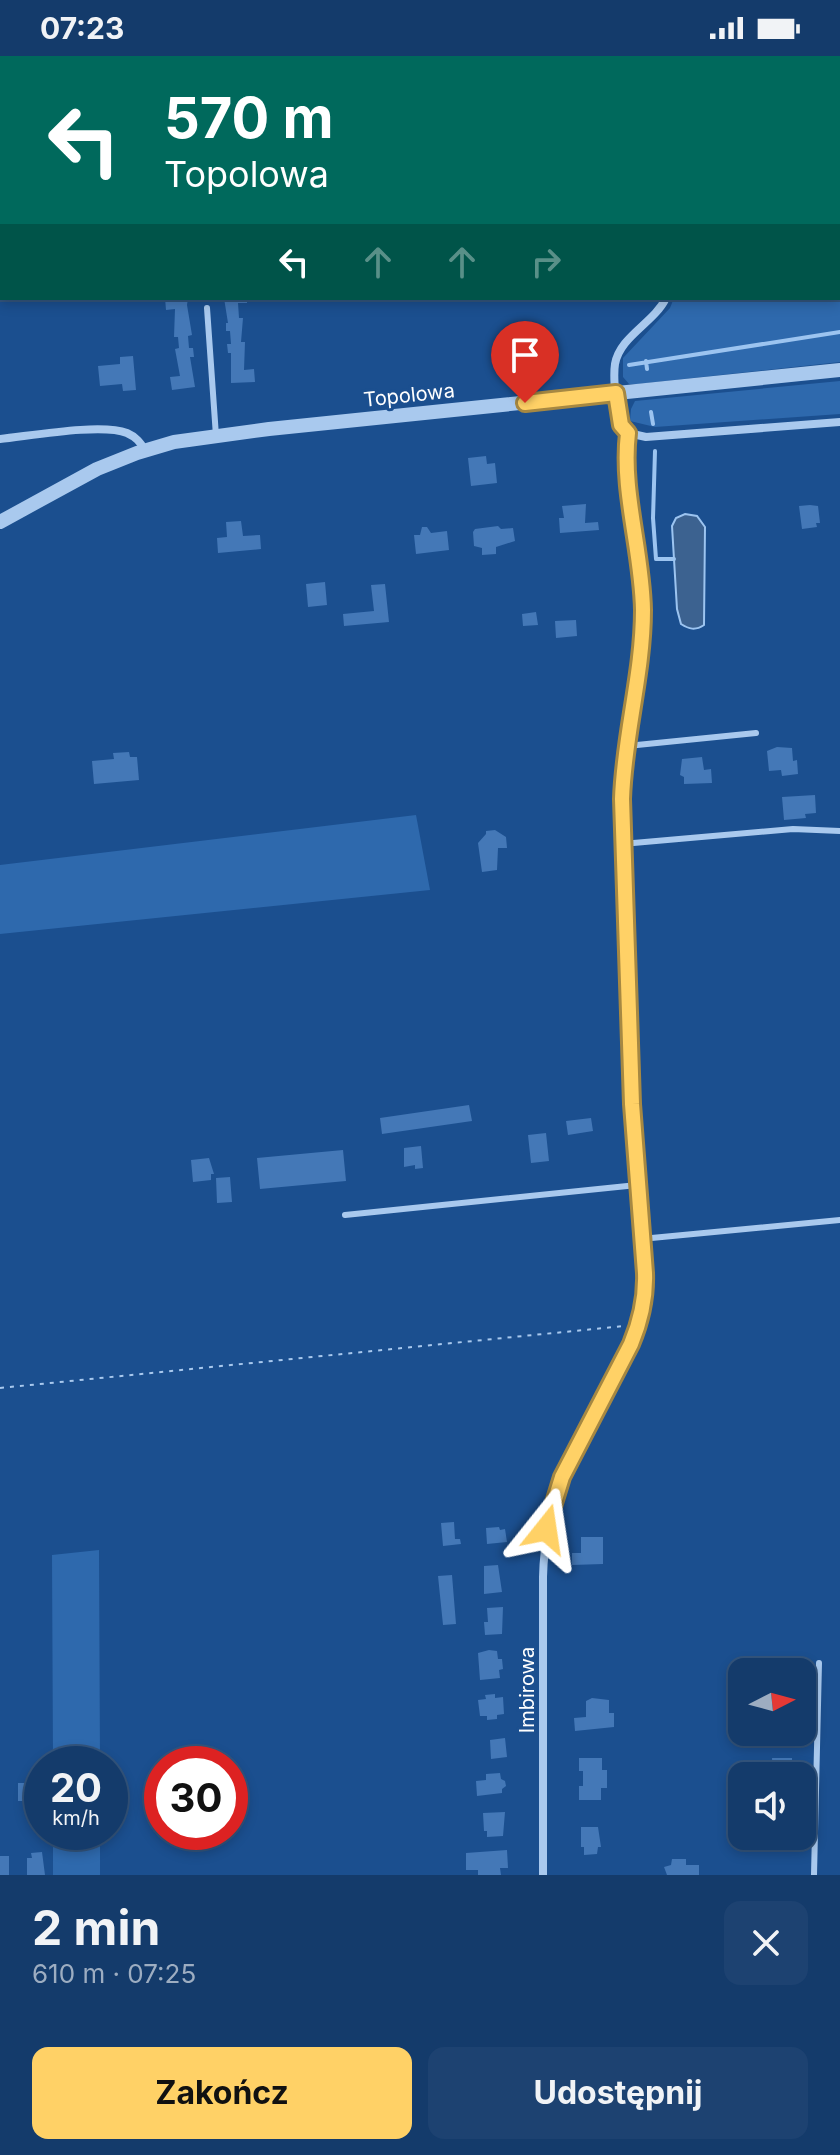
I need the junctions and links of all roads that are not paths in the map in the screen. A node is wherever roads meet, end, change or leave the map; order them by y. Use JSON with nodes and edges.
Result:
{"nodes":[{"id":1,"x":665,"y":300,"type":"edge"},
{"id":2,"x":207,"y":308,"type":"dead end"},
{"id":3,"x":840,"y":370,"type":"edge"},
{"id":4,"x":616,"y":393,"type":"junction"},
{"id":5,"x":840,"y":422,"type":"edge"},
{"id":6,"x":628,"y":433,"type":"junction"},
{"id":7,"x":216,"y":436,"type":"junction"},
{"id":8,"x":0,"y":439,"type":"edge"},
{"id":9,"x":145,"y":450,"type":"junction"},
{"id":10,"x":0,"y":522,"type":"edge"},
{"id":11,"x":756,"y":733,"type":"dead end"},
{"id":12,"x":627,"y":746,"type":"junction"},
{"id":13,"x":840,"y":831,"type":"edge"},
{"id":14,"x":622,"y":844,"type":"junction"},
{"id":15,"x":637,"y":1185,"type":"junction"},
{"id":16,"x":345,"y":1215,"type":"dead end"},
{"id":17,"x":840,"y":1220,"type":"edge"},
{"id":18,"x":641,"y":1239,"type":"junction"},
{"id":19,"x":819,"y":1663,"type":"dead end"},
{"id":20,"x":543,"y":1875,"type":"edge"},
{"id":21,"x":814,"y":1875,"type":"edge"}],
"edges":[{"from":1,"to":4,"type":"street","name":"Imbirowa"},
{"from":2,"to":7,"type":"lane"},
{"from":3,"to":4,"type":"street","name":"Topolowa"},
{"from":4,"to":6,"type":"street","name":"Imbirowa"},
{"from":4,"to":7,"type":"street","name":"Topolowa"},
{"from":5,"to":6,"type":"street"},
{"from":6,"to":12,"type":"street","name":"Imbirowa"},
{"from":7,"to":9,"type":"street","name":"Topolowa"},
{"from":8,"to":9,"type":"street"},
{"from":9,"to":10,"type":"street","name":"Topolowa"},
{"from":11,"to":12,"type":"lane"},
{"from":12,"to":14,"type":"street","name":"Imbirowa"},
{"from":13,"to":14,"type":"lane"},
{"from":14,"to":15,"type":"street","name":"Imbirowa"},
{"from":15,"to":16,"type":"lane"},
{"from":15,"to":18,"type":"street","name":"Imbirowa"},
{"from":17,"to":18,"type":"lane"},
{"from":18,"to":20,"type":"street","name":"Imbirowa"},
{"from":19,"to":21,"type":"lane"}]}
